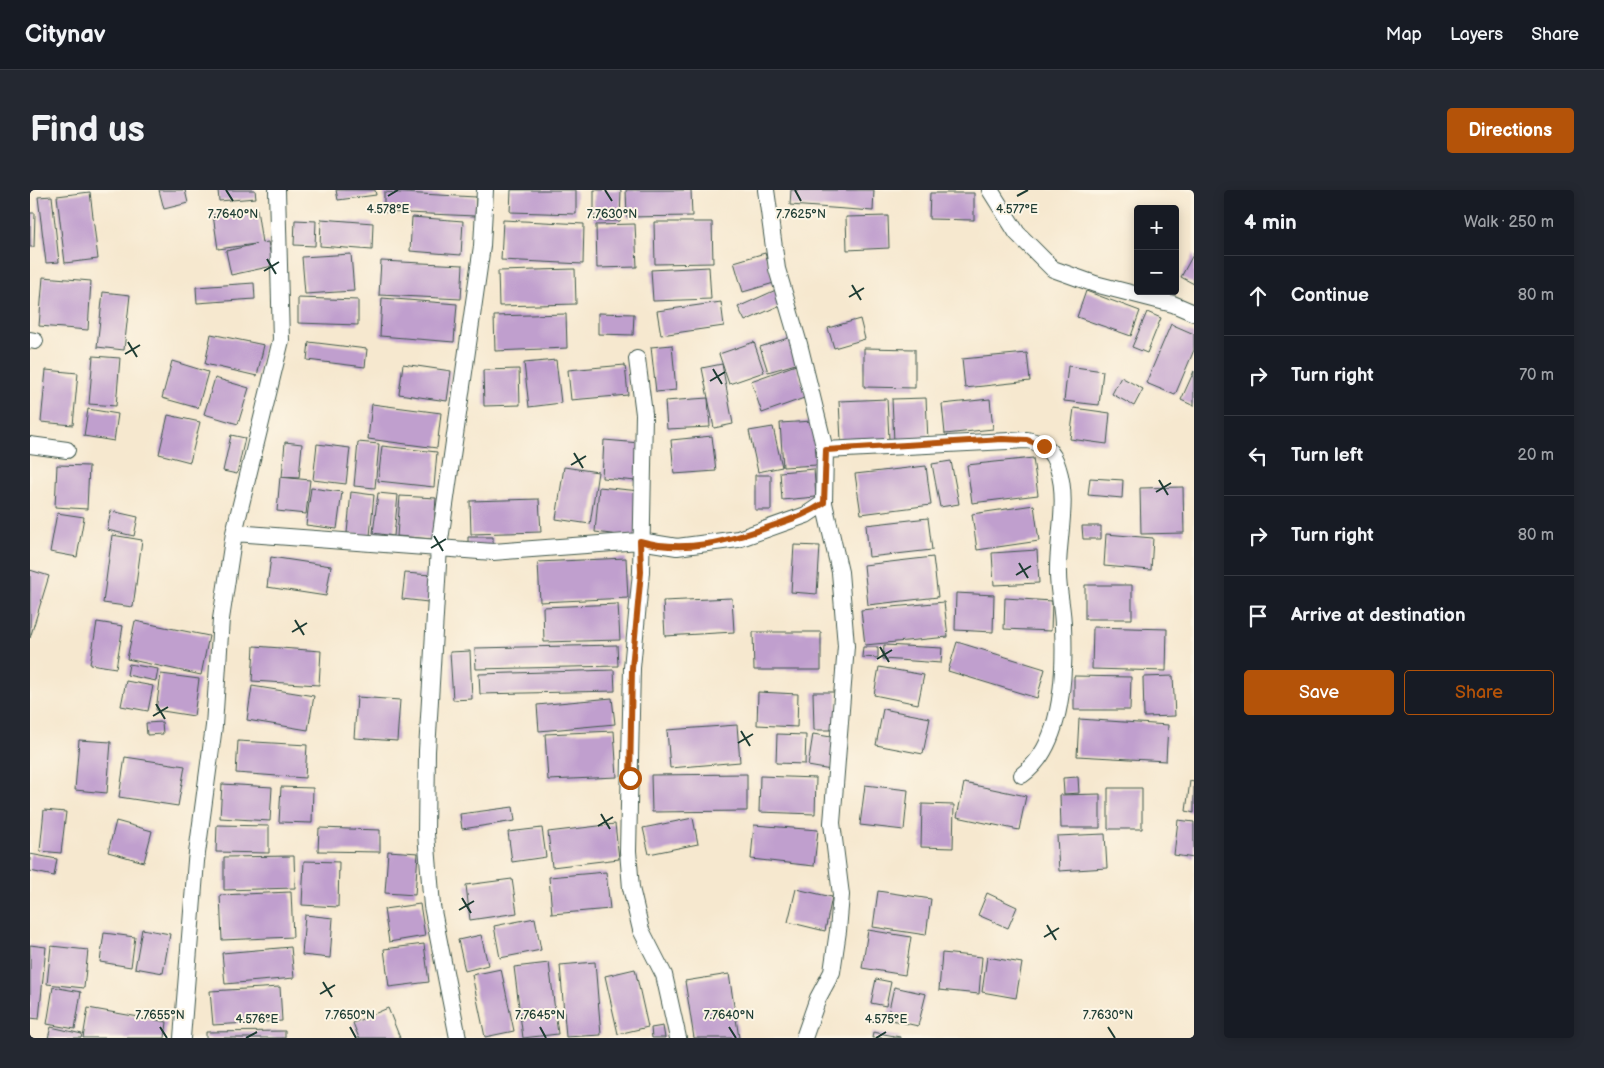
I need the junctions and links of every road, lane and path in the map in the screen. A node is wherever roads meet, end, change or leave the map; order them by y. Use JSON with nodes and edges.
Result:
{"nodes":[{"id":1,"x":277,"y":190,"type":"edge"},
{"id":2,"x":485,"y":190,"type":"edge"},
{"id":3,"x":766,"y":190,"type":"edge"},
{"id":4,"x":990,"y":190,"type":"edge"},
{"id":5,"x":1194,"y":313,"type":"edge"},
{"id":6,"x":637,"y":359,"type":"dead end"},
{"id":7,"x":30,"y":445,"type":"edge"},
{"id":8,"x":67,"y":450,"type":"dead end"},
{"id":9,"x":826,"y":450,"type":"junction"},
{"id":10,"x":824,"y":503,"type":"junction"},
{"id":11,"x":806,"y":515,"type":"junction"},
{"id":12,"x":829,"y":526,"type":"junction"},
{"id":13,"x":234,"y":533,"type":"junction"},
{"id":14,"x":640,"y":541,"type":"junction"},
{"id":15,"x":439,"y":547,"type":"junction"},
{"id":16,"x":1022,"y":775,"type":"dead end"},
{"id":17,"x":182,"y":1038,"type":"edge"},
{"id":18,"x":458,"y":1038,"type":"edge"},
{"id":19,"x":678,"y":1038,"type":"edge"},
{"id":20,"x":804,"y":1038,"type":"edge"}],
"edges":[{"from":1,"to":13,"type":"street"},
{"from":2,"to":15,"type":"street"},
{"from":3,"to":9,"type":"street"},
{"from":4,"to":5,"type":"street"},
{"from":6,"to":14,"type":"street"},
{"from":7,"to":8,"type":"street"},
{"from":9,"to":10,"type":"street"},
{"from":9,"to":16,"type":"street"},
{"from":10,"to":11,"type":"street"},
{"from":10,"to":12,"type":"street"},
{"from":11,"to":12,"type":"street"},
{"from":11,"to":14,"type":"street"},
{"from":12,"to":20,"type":"street"},
{"from":13,"to":15,"type":"street"},
{"from":13,"to":17,"type":"street"},
{"from":14,"to":15,"type":"street"},
{"from":14,"to":19,"type":"street"},
{"from":15,"to":18,"type":"street"}]}
